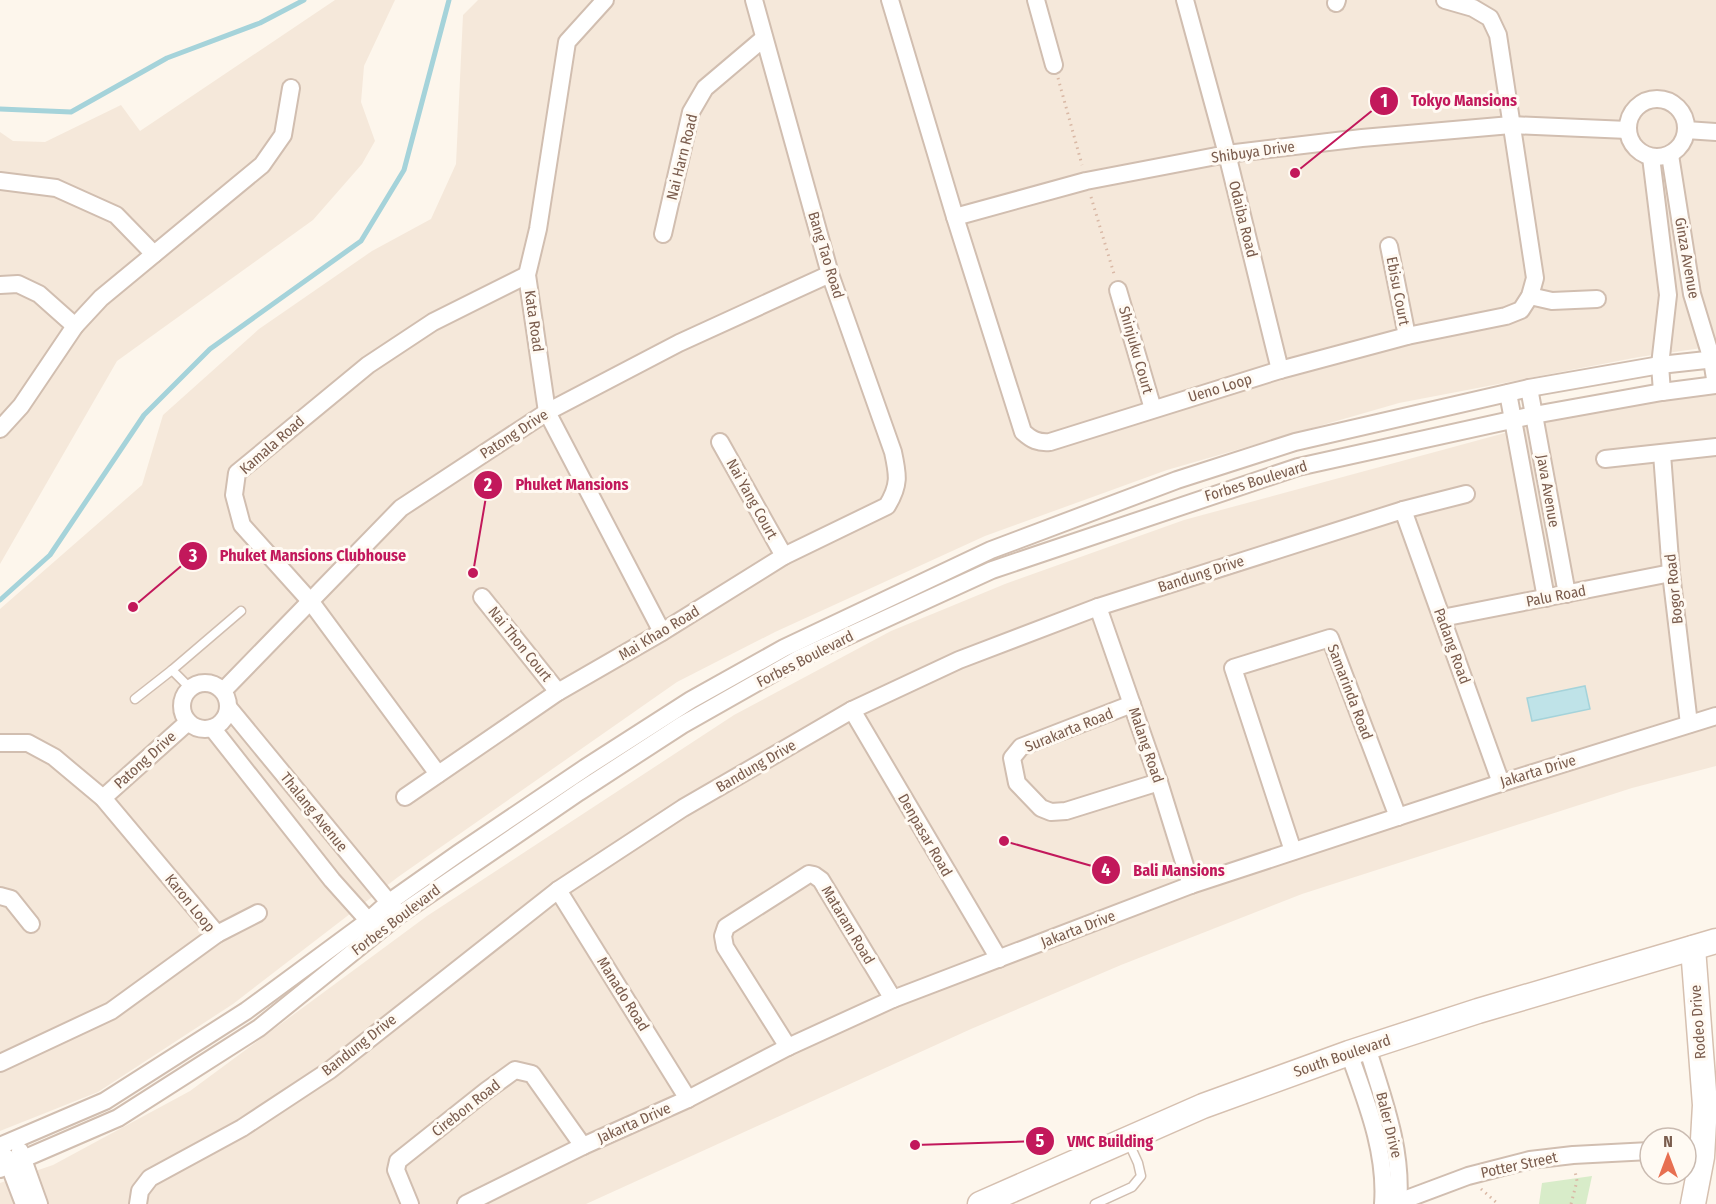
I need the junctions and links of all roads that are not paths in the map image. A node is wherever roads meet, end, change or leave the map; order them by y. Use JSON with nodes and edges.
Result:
{"nodes":[{"id":1,"x":605,"y":0,"type":"edge"},
{"id":2,"x":754,"y":0,"type":"edge"},
{"id":3,"x":890,"y":0,"type":"edge"},
{"id":4,"x":1036,"y":0,"type":"edge"},
{"id":5,"x":1185,"y":0,"type":"edge"},
{"id":6,"x":1445,"y":0,"type":"edge"},
{"id":7,"x":764,"y":38,"type":"junction"},
{"id":8,"x":1054,"y":65,"type":"dead end"},
{"id":9,"x":291,"y":88,"type":"dead end"},
{"id":10,"x":1511,"y":125,"type":"junction"},
{"id":11,"x":1628,"y":130,"type":"junction"},
{"id":12,"x":1686,"y":130,"type":"junction"},
{"id":13,"x":1716,"y":132,"type":"edge"},
{"id":14,"x":1227,"y":154,"type":"junction"},
{"id":15,"x":1670,"y":155,"type":"junction"},
{"id":16,"x":1651,"y":157,"type":"junction"},
{"id":17,"x":0,"y":182,"type":"edge"},
{"id":18,"x":955,"y":217,"type":"junction"},
{"id":19,"x":663,"y":234,"type":"dead end"},
{"id":20,"x":1389,"y":246,"type":"dead end"},
{"id":21,"x":154,"y":254,"type":"junction"},
{"id":22,"x":830,"y":274,"type":"junction"},
{"id":23,"x":527,"y":275,"type":"junction"},
{"id":24,"x":0,"y":285,"type":"edge"},
{"id":25,"x":1118,"y":290,"type":"dead end"},
{"id":26,"x":1692,"y":294,"type":"junction"},
{"id":27,"x":1668,"y":295,"type":"junction"},
{"id":28,"x":1530,"y":296,"type":"junction"},
{"id":29,"x":1597,"y":299,"type":"dead end"},
{"id":30,"x":75,"y":327,"type":"junction"},
{"id":31,"x":1407,"y":336,"type":"junction"},
{"id":32,"x":1714,"y":360,"type":"edge"},
{"id":33,"x":1660,"y":365,"type":"junction"},
{"id":34,"x":1280,"y":370,"type":"junction"},
{"id":35,"x":1716,"y":385,"type":"edge"},
{"id":36,"x":1529,"y":388,"type":"junction"},
{"id":37,"x":1662,"y":392,"type":"junction"},
{"id":38,"x":1508,"y":393,"type":"junction"},
{"id":39,"x":1153,"y":409,"type":"junction"},
{"id":40,"x":547,"y":412,"type":"junction"},
{"id":41,"x":1534,"y":415,"type":"junction"},
{"id":42,"x":1513,"y":420,"type":"junction"},
{"id":43,"x":0,"y":429,"type":"edge"},
{"id":44,"x":720,"y":441,"type":"dead end"},
{"id":45,"x":1716,"y":447,"type":"edge"},
{"id":46,"x":1662,"y":454,"type":"junction"},
{"id":47,"x":1605,"y":459,"type":"dead end"},
{"id":48,"x":1466,"y":494,"type":"dead end"},
{"id":49,"x":887,"y":506,"type":"joint"},
{"id":50,"x":1403,"y":510,"type":"junction"},
{"id":51,"x":784,"y":556,"type":"junction"},
{"id":52,"x":1671,"y":573,"type":"junction"},
{"id":53,"x":1567,"y":594,"type":"junction"},
{"id":54,"x":482,"y":597,"type":"dead end"},
{"id":55,"x":1546,"y":598,"type":"junction"},
{"id":56,"x":311,"y":602,"type":"junction"},
{"id":57,"x":1098,"y":607,"type":"junction"},
{"id":58,"x":242,"y":611,"type":"dead end"},
{"id":59,"x":1442,"y":618,"type":"junction"},
{"id":60,"x":662,"y":633,"type":"junction"},
{"id":61,"x":172,"y":670,"type":"junction"},
{"id":62,"x":190,"y":688,"type":"junction"},
{"id":63,"x":223,"y":691,"type":"junction"},
{"id":64,"x":558,"y":692,"type":"junction"},
{"id":65,"x":135,"y":699,"type":"dead end"},
{"id":66,"x":1132,"y":704,"type":"junction"},
{"id":67,"x":229,"y":708,"type":"junction"},
{"id":68,"x":852,"y":710,"type":"junction"},
{"id":69,"x":1716,"y":716,"type":"edge"},
{"id":70,"x":188,"y":722,"type":"junction"},
{"id":71,"x":1689,"y":724,"type":"junction"},
{"id":72,"x":213,"y":729,"type":"junction"},
{"id":73,"x":0,"y":743,"type":"edge"},
{"id":74,"x":438,"y":774,"type":"junction"},
{"id":75,"x":1159,"y":782,"type":"junction"},
{"id":76,"x":1500,"y":783,"type":"junction"},
{"id":77,"x":405,"y":797,"type":"dead end"},
{"id":78,"x":103,"y":798,"type":"junction"},
{"id":79,"x":1398,"y":817,"type":"junction"},
{"id":80,"x":1293,"y":851,"type":"junction"},
{"id":81,"x":1191,"y":885,"type":"junction"},
{"id":82,"x":558,"y":890,"type":"junction"},
{"id":83,"x":0,"y":896,"type":"edge"},
{"id":84,"x":394,"y":909,"type":"junction"},
{"id":85,"x":258,"y":913,"type":"dead end"},
{"id":86,"x":31,"y":924,"type":"dead end"},
{"id":87,"x":373,"y":926,"type":"junction"},
{"id":88,"x":217,"y":934,"type":"junction"},
{"id":89,"x":1705,"y":945,"type":"edge"},
{"id":90,"x":999,"y":959,"type":"junction"},
{"id":91,"x":893,"y":999,"type":"junction"},
{"id":92,"x":788,"y":1047,"type":"junction"},
{"id":93,"x":1358,"y":1050,"type":"junction"},
{"id":94,"x":0,"y":1063,"type":"edge"},
{"id":95,"x":688,"y":1099,"type":"junction"},
{"id":96,"x":1698,"y":1137,"type":"edge"},
{"id":97,"x":1128,"y":1140,"type":"junction"},
{"id":98,"x":6,"y":1143,"type":"edge"},
{"id":99,"x":583,"y":1146,"type":"junction"},
{"id":100,"x":1638,"y":1152,"type":"edge"},
{"id":101,"x":11,"y":1165,"type":"edge"},
{"id":102,"x":1693,"y":1186,"type":"edge"},
{"id":103,"x":24,"y":1204,"type":"edge"},
{"id":104,"x":39,"y":1204,"type":"edge"},
{"id":105,"x":138,"y":1204,"type":"edge"},
{"id":106,"x":410,"y":1204,"type":"edge"},
{"id":107,"x":466,"y":1204,"type":"edge"},
{"id":108,"x":980,"y":1204,"type":"edge"},
{"id":109,"x":1095,"y":1204,"type":"edge"},
{"id":110,"x":1393,"y":1204,"type":"edge"},
{"id":111,"x":1693,"y":1204,"type":"edge"}],
"edges":[{"from":1,"to":23,"type":"street","name":"Kata Road"},
{"from":2,"to":7,"type":"street","name":"Bang Tao Road"},
{"from":3,"to":18,"type":"street","name":"Ueno Loop"},
{"from":4,"to":8,"type":"street"},
{"from":5,"to":14,"type":"street","name":"Odaiba Road"},
{"from":6,"to":10,"type":"street"},
{"from":7,"to":19,"type":"street","name":"Nai Harn Road"},
{"from":7,"to":22,"type":"street","name":"Bang Tao Road"},
{"from":9,"to":21,"type":"street"},
{"from":10,"to":11,"type":"street","name":"Shibuya Drive"},
{"from":10,"to":14,"type":"street","name":"Shibuya Drive"},
{"from":10,"to":28,"type":"street"},
{"from":11,"to":12,"type":"street"},
{"from":11,"to":16,"type":"street"},
{"from":12,"to":13,"type":"street"},
{"from":12,"to":15,"type":"street"},
{"from":14,"to":18,"type":"street","name":"Shibuya Drive"},
{"from":14,"to":34,"type":"street","name":"Odaiba Road"},
{"from":15,"to":16,"type":"street"},
{"from":15,"to":26,"type":"street","name":"Ginza Avenue"},
{"from":16,"to":27,"type":"street","name":"Ginza Avenue"},
{"from":17,"to":21,"type":"street"},
{"from":18,"to":39,"type":"street","name":"Ueno Loop"},
{"from":20,"to":31,"type":"street","name":"Ebisu Court"},
{"from":21,"to":30,"type":"street"},
{"from":22,"to":40,"type":"street","name":"Patong Drive"},
{"from":22,"to":49,"type":"street","name":"Bang Tao Road"},
{"from":23,"to":40,"type":"street","name":"Kata Road"},
{"from":23,"to":56,"type":"street","name":"Kamala Road"},
{"from":24,"to":30,"type":"street"},
{"from":25,"to":39,"type":"street","name":"Shinjuku Court"},
{"from":26,"to":27,"type":"street"},
{"from":26,"to":32,"type":"street","name":"Ginza Avenue"},
{"from":27,"to":33,"type":"street","name":"Ginza Avenue"},
{"from":28,"to":29,"type":"street"},
{"from":28,"to":31,"type":"street","name":"Ueno Loop"},
{"from":30,"to":43,"type":"street"},
{"from":31,"to":34,"type":"street","name":"Ueno Loop"},
{"from":32,"to":33,"type":"street","name":"Forbes Boulevard"},
{"from":32,"to":35,"type":"street","name":"Ginza Avenue"},
{"from":33,"to":36,"type":"street","name":"Forbes Boulevard"},
{"from":33,"to":37,"type":"street","name":"Ginza Avenue"},
{"from":34,"to":39,"type":"street","name":"Ueno Loop"},
{"from":35,"to":37,"type":"street","name":"Forbes Boulevard"},
{"from":36,"to":38,"type":"street","name":"Forbes Boulevard"},
{"from":36,"to":41,"type":"street","name":"Java Avenue"},
{"from":37,"to":41,"type":"street","name":"Forbes Boulevard"},
{"from":38,"to":42,"type":"street","name":"Java Avenue"},
{"from":38,"to":84,"type":"street","name":"Forbes Boulevard"},
{"from":40,"to":56,"type":"street","name":"Patong Drive"},
{"from":40,"to":60,"type":"street","name":"Kata Road"},
{"from":41,"to":42,"type":"street","name":"Forbes Boulevard"},
{"from":41,"to":53,"type":"street","name":"Java Avenue"},
{"from":42,"to":55,"type":"street","name":"Java Avenue"},
{"from":42,"to":84,"type":"street","name":"Forbes Boulevard"},
{"from":44,"to":51,"type":"street","name":"Nai Yang Court"},
{"from":45,"to":46,"type":"street"},
{"from":46,"to":47,"type":"street"},
{"from":46,"to":52,"type":"street","name":"Bogor Road"},
{"from":48,"to":50,"type":"street","name":"Bandung Drive"},
{"from":49,"to":51,"type":"street","name":"Mai Khao Road"},
{"from":50,"to":57,"type":"street","name":"Bandung Drive"},
{"from":50,"to":59,"type":"street","name":"Padang Road"},
{"from":51,"to":60,"type":"street","name":"Mai Khao Road"},
{"from":52,"to":53,"type":"street","name":"Palu Road"},
{"from":52,"to":71,"type":"street","name":"Bogor Road"},
{"from":53,"to":55,"type":"street","name":"Palu Road"},
{"from":54,"to":64,"type":"street","name":"Nai Thon Court"},
{"from":55,"to":59,"type":"street","name":"Palu Road"},
{"from":56,"to":63,"type":"street","name":"Patong Drive"},
{"from":56,"to":74,"type":"street","name":"Kamala Road"},
{"from":57,"to":66,"type":"street","name":"Malang Road"},
{"from":57,"to":68,"type":"street","name":"Bandung Drive"},
{"from":58,"to":61,"type":"lane"},
{"from":59,"to":76,"type":"street","name":"Padang Road"},
{"from":60,"to":64,"type":"street","name":"Mai Khao Road"},
{"from":61,"to":62,"type":"lane"},
{"from":61,"to":65,"type":"lane"},
{"from":62,"to":63,"type":"street"},
{"from":62,"to":70,"type":"street"},
{"from":63,"to":67,"type":"street"},
{"from":64,"to":74,"type":"street","name":"Mai Khao Road"},
{"from":66,"to":75,"type":"street","name":"Malang Road"},
{"from":66,"to":75,"type":"street","name":"Surakarta Road"},
{"from":67,"to":72,"type":"street"},
{"from":67,"to":84,"type":"street","name":"Thalang Avenue"},
{"from":68,"to":82,"type":"street","name":"Bandung Drive"},
{"from":68,"to":90,"type":"street","name":"Denpasar Road"},
{"from":69,"to":71,"type":"street","name":"Jakarta Drive"},
{"from":70,"to":72,"type":"street"},
{"from":70,"to":78,"type":"street","name":"Patong Drive"},
{"from":71,"to":76,"type":"street","name":"Jakarta Drive"},
{"from":72,"to":87,"type":"street","name":"Thalang Avenue"},
{"from":73,"to":78,"type":"street","name":"Karon Loop"},
{"from":74,"to":77,"type":"street","name":"Mai Khao Road"},
{"from":75,"to":81,"type":"street","name":"Malang Road"},
{"from":76,"to":79,"type":"street","name":"Jakarta Drive"},
{"from":78,"to":88,"type":"street","name":"Karon Loop"},
{"from":79,"to":80,"type":"street","name":"Jakarta Drive"},
{"from":79,"to":80,"type":"street","name":"Samarinda Road"},
{"from":80,"to":81,"type":"street","name":"Jakarta Drive"},
{"from":81,"to":90,"type":"street","name":"Jakarta Drive"},
{"from":82,"to":95,"type":"street","name":"Manado Road"},
{"from":82,"to":105,"type":"street","name":"Bandung Drive"},
{"from":83,"to":86,"type":"street"},
{"from":84,"to":87,"type":"street","name":"Forbes Boulevard"},
{"from":85,"to":88,"type":"street"},
{"from":87,"to":98,"type":"street","name":"Forbes Boulevard"},
{"from":87,"to":101,"type":"street","name":"Forbes Boulevard"},
{"from":88,"to":94,"type":"street","name":"Karon Loop"},
{"from":89,"to":93,"type":"main road","name":"South Boulevard"},
{"from":89,"to":96,"type":"main road","name":"Rodeo Drive"},
{"from":90,"to":91,"type":"street","name":"Jakarta Drive"},
{"from":91,"to":92,"type":"street","name":"Jakarta Drive"},
{"from":91,"to":92,"type":"street","name":"Mataram Road"},
{"from":92,"to":95,"type":"street","name":"Jakarta Drive"},
{"from":93,"to":97,"type":"main road","name":"South Boulevard"},
{"from":93,"to":110,"type":"street","name":"Baler Drive"},
{"from":95,"to":99,"type":"street","name":"Jakarta Drive"},
{"from":97,"to":108,"type":"main road","name":"South Boulevard"},
{"from":97,"to":109,"type":"lane"},
{"from":98,"to":101,"type":"street"},
{"from":99,"to":106,"type":"street","name":"Cirebon Road"},
{"from":99,"to":107,"type":"street","name":"Jakarta Drive"},
{"from":100,"to":110,"type":"street","name":"Potter Street"},
{"from":101,"to":103,"type":"street"},
{"from":101,"to":104,"type":"street"},
{"from":102,"to":111,"type":"main road","name":"Rodeo Drive"}]}
